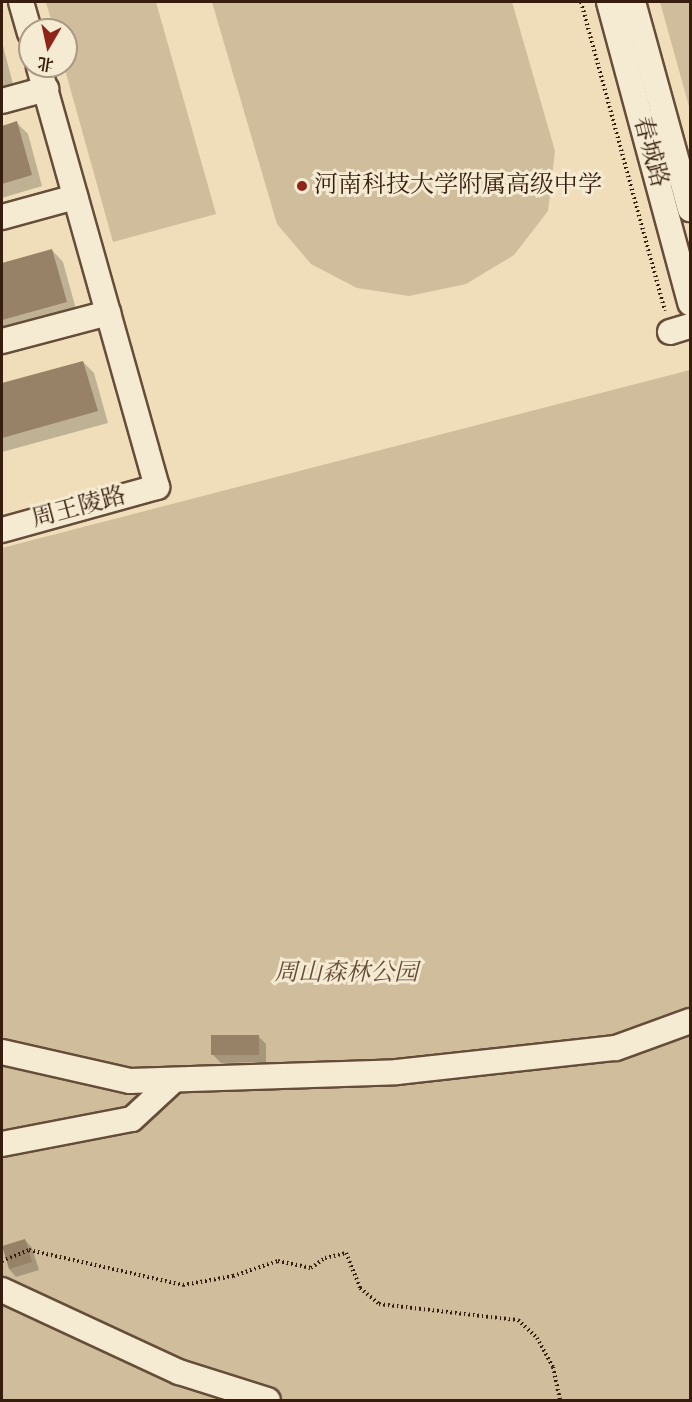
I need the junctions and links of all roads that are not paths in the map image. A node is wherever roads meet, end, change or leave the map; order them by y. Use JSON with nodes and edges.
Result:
{"nodes":[{"id":1,"x":21,"y":2,"type":"edge"},
{"id":2,"x":609,"y":2,"type":"edge"},
{"id":3,"x":633,"y":2,"type":"edge"},
{"id":4,"x":26,"y":18,"type":"edge"},
{"id":5,"x":43,"y":78,"type":"edge"},
{"id":6,"x":46,"y":89,"type":"junction"},
{"id":7,"x":2,"y":101,"type":"edge"},
{"id":8,"x":75,"y":197,"type":"junction"},
{"id":9,"x":690,"y":209,"type":"edge"},
{"id":10,"x":2,"y":217,"type":"edge"},
{"id":11,"x":690,"y":303,"type":"edge"},
{"id":12,"x":108,"y":313,"type":"junction"},
{"id":13,"x":2,"y":341,"type":"edge"},
{"id":14,"x":154,"y":480,"type":"junction"},
{"id":15,"x":2,"y":515,"type":"edge"},
{"id":16,"x":2,"y":530,"type":"edge"},
{"id":17,"x":690,"y":1021,"type":"edge"},
{"id":18,"x":2,"y":1052,"type":"edge"},
{"id":19,"x":173,"y":1081,"type":"junction"},
{"id":20,"x":2,"y":1144,"type":"edge"},
{"id":21,"x":2,"y":1290,"type":"edge"},
{"id":22,"x":268,"y":1401,"type":"edge"}],
"edges":[{"from":1,"to":4,"type":"street"},
{"from":2,"to":11,"type":"street","name":"春城路"},
{"from":3,"to":9,"type":"street","name":"春城路"},
{"from":5,"to":6,"type":"street"},
{"from":6,"to":7,"type":"street"},
{"from":6,"to":8,"type":"street"},
{"from":8,"to":10,"type":"street"},
{"from":8,"to":12,"type":"street"},
{"from":12,"to":13,"type":"street"},
{"from":12,"to":14,"type":"street"},
{"from":14,"to":15,"type":"street","name":"周王陵路"},
{"from":14,"to":16,"type":"street","name":"周王陵路"},
{"from":17,"to":19,"type":"street"},
{"from":18,"to":19,"type":"street"},
{"from":19,"to":20,"type":"street"},
{"from":21,"to":22,"type":"street"}]}
